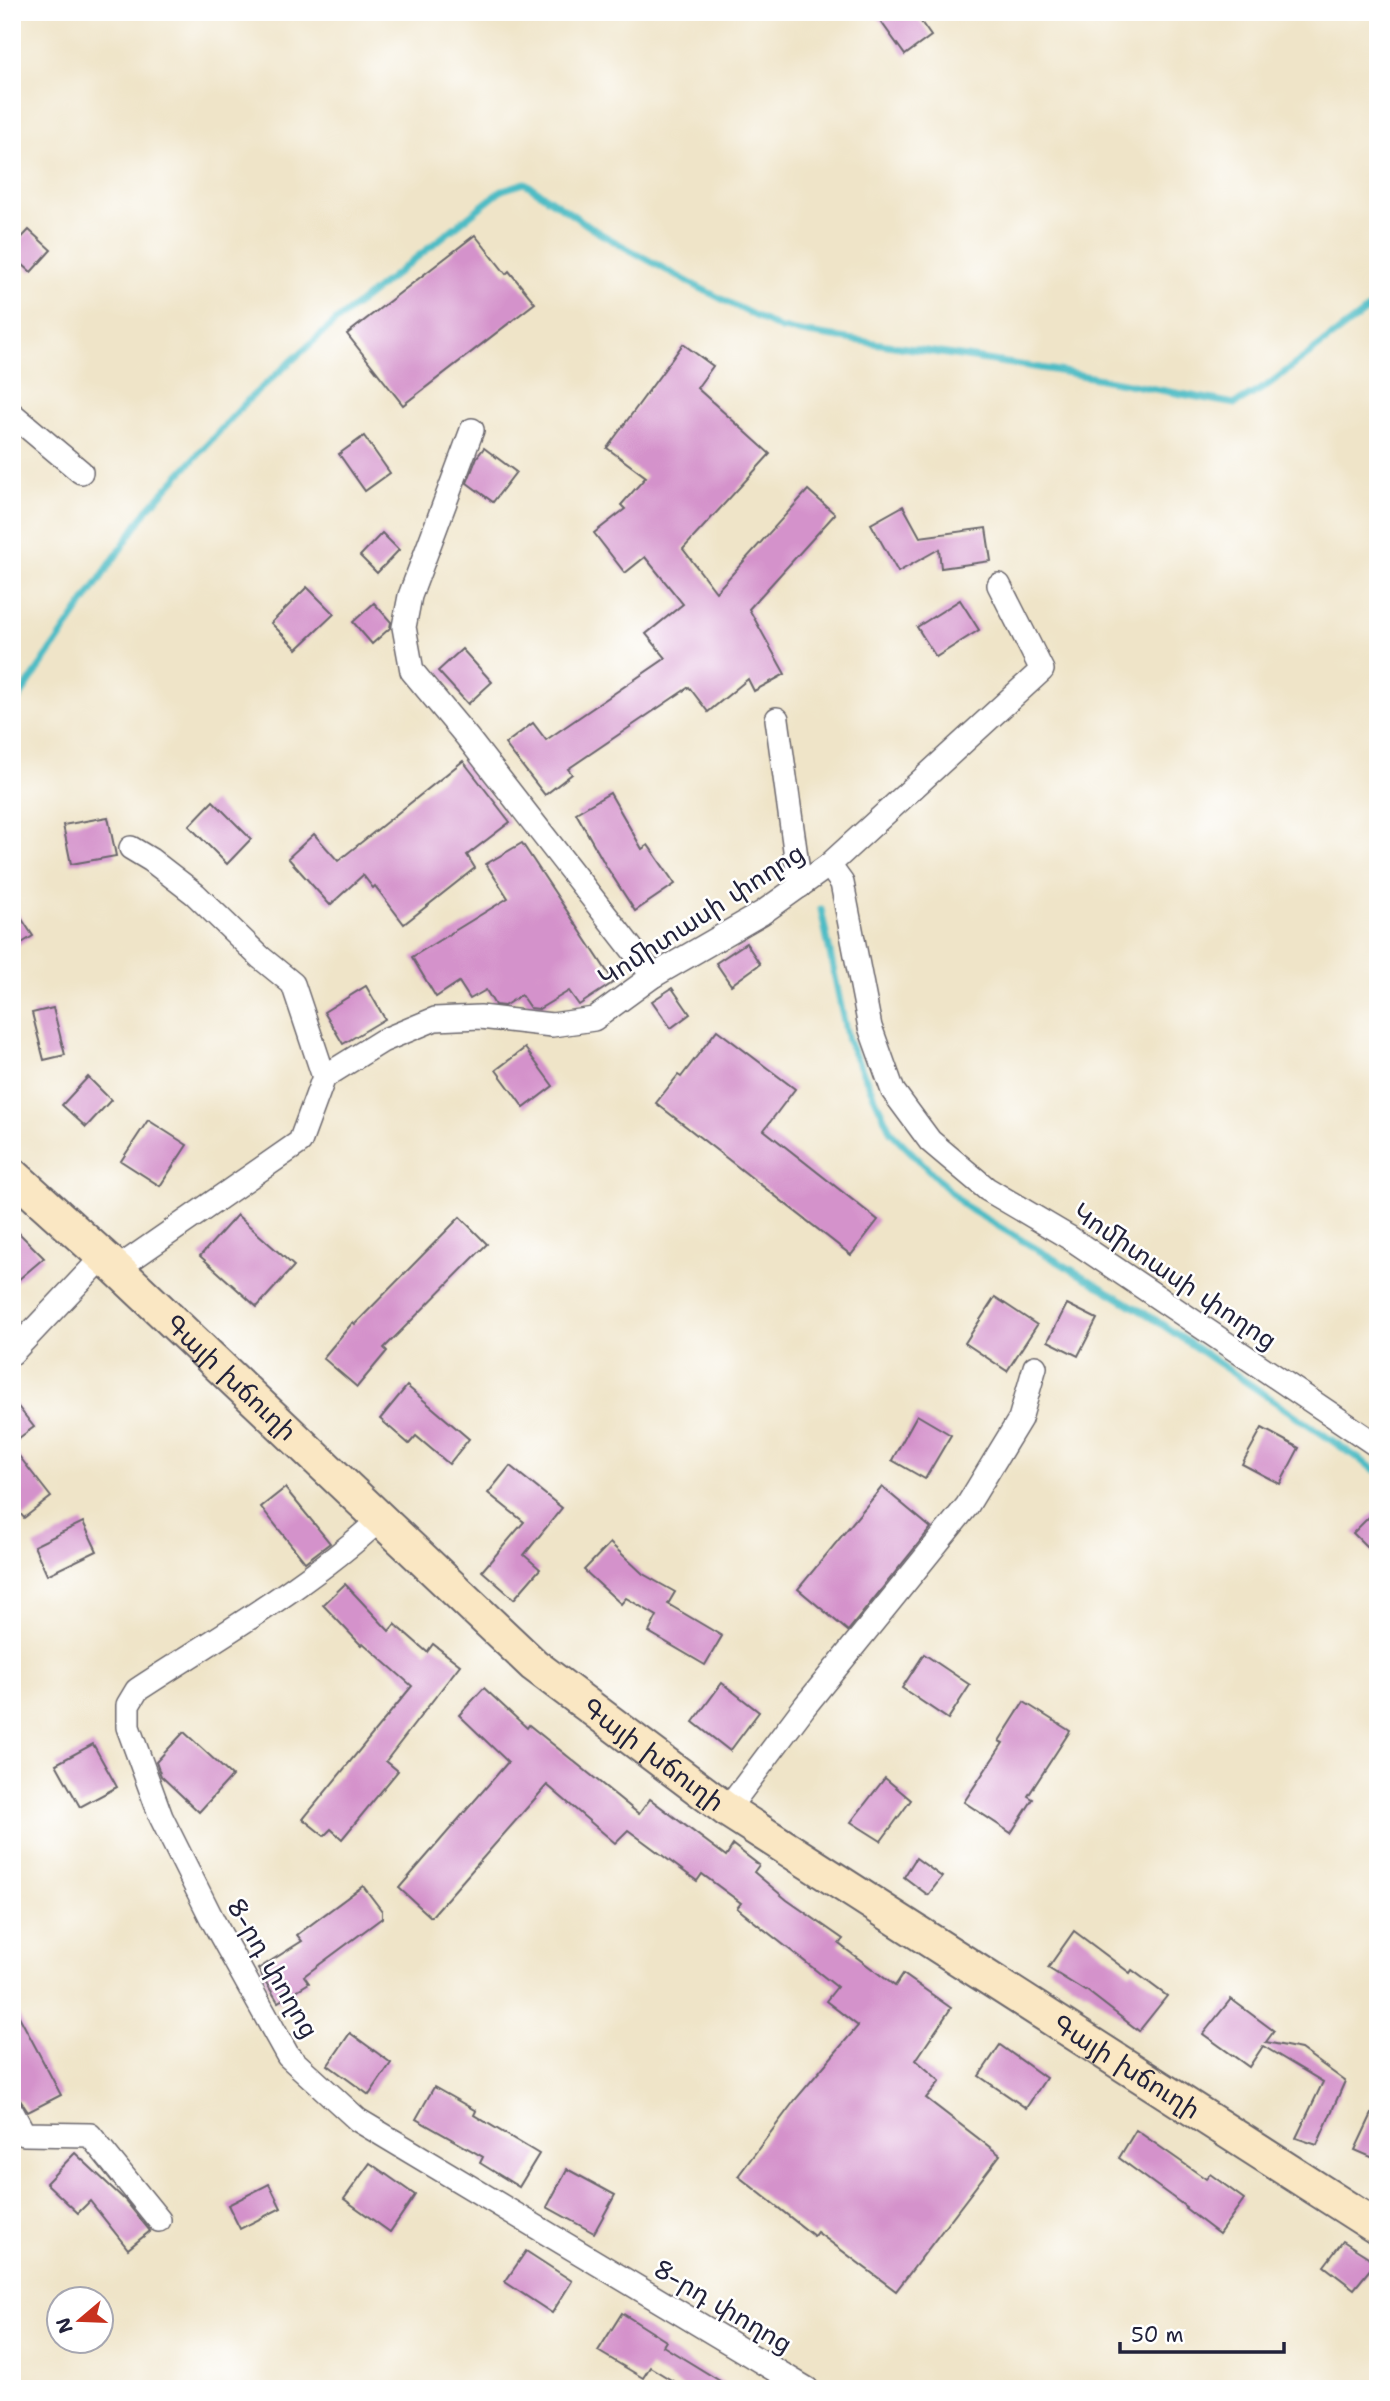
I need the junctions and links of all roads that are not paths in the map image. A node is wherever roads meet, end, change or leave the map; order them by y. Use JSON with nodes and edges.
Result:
{"nodes":[{"id":1,"x":12,"y":414,"type":"edge"},
{"id":2,"x":472,"y":430,"type":"dead end"},
{"id":3,"x":81,"y":472,"type":"dead end"},
{"id":4,"x":999,"y":585,"type":"dead end"},
{"id":5,"x":777,"y":719,"type":"dead end"},
{"id":6,"x":131,"y":848,"type":"dead end"},
{"id":7,"x":829,"y":864,"type":"junction"},
{"id":8,"x":800,"y":886,"type":"junction"},
{"id":9,"x":653,"y":976,"type":"junction"},
{"id":10,"x":324,"y":1077,"type":"junction"},
{"id":11,"x":12,"y":1174,"type":"edge"},
{"id":12,"x":109,"y":1263,"type":"junction"},
{"id":13,"x":12,"y":1353,"type":"edge"},
{"id":14,"x":1035,"y":1367,"type":"dead end"},
{"id":15,"x":1378,"y":1446,"type":"edge"},
{"id":16,"x":379,"y":1520,"type":"junction"},
{"id":17,"x":727,"y":1810,"type":"junction"},
{"id":18,"x":12,"y":2112,"type":"edge"},
{"id":19,"x":159,"y":2220,"type":"dead end"},
{"id":20,"x":1378,"y":2228,"type":"edge"},
{"id":21,"x":807,"y":2389,"type":"edge"}],
"edges":[{"from":1,"to":3,"type":"street"},
{"from":2,"to":9,"type":"street"},
{"from":4,"to":7,"type":"street"},
{"from":5,"to":8,"type":"street"},
{"from":6,"to":10,"type":"street"},
{"from":7,"to":8,"type":"street","name":"Կոմիտասի փողոց"},
{"from":7,"to":15,"type":"street","name":"Կոմիտասի փողոց"},
{"from":8,"to":9,"type":"street","name":"Կոմիտասի փողոց"},
{"from":9,"to":10,"type":"street","name":"Կոմիտասի փողոց"},
{"from":10,"to":12,"type":"street"},
{"from":11,"to":12,"type":"main road","name":"Գայի խճուղի"},
{"from":12,"to":13,"type":"street"},
{"from":12,"to":16,"type":"main road","name":"Գայի խճուղի"},
{"from":14,"to":17,"type":"street"},
{"from":16,"to":17,"type":"main road","name":"Գայի խճուղի"},
{"from":16,"to":21,"type":"street","name":"8-րդ փողոց"},
{"from":17,"to":20,"type":"main road","name":"Գայի խճուղի"},
{"from":18,"to":19,"type":"street"}]}
